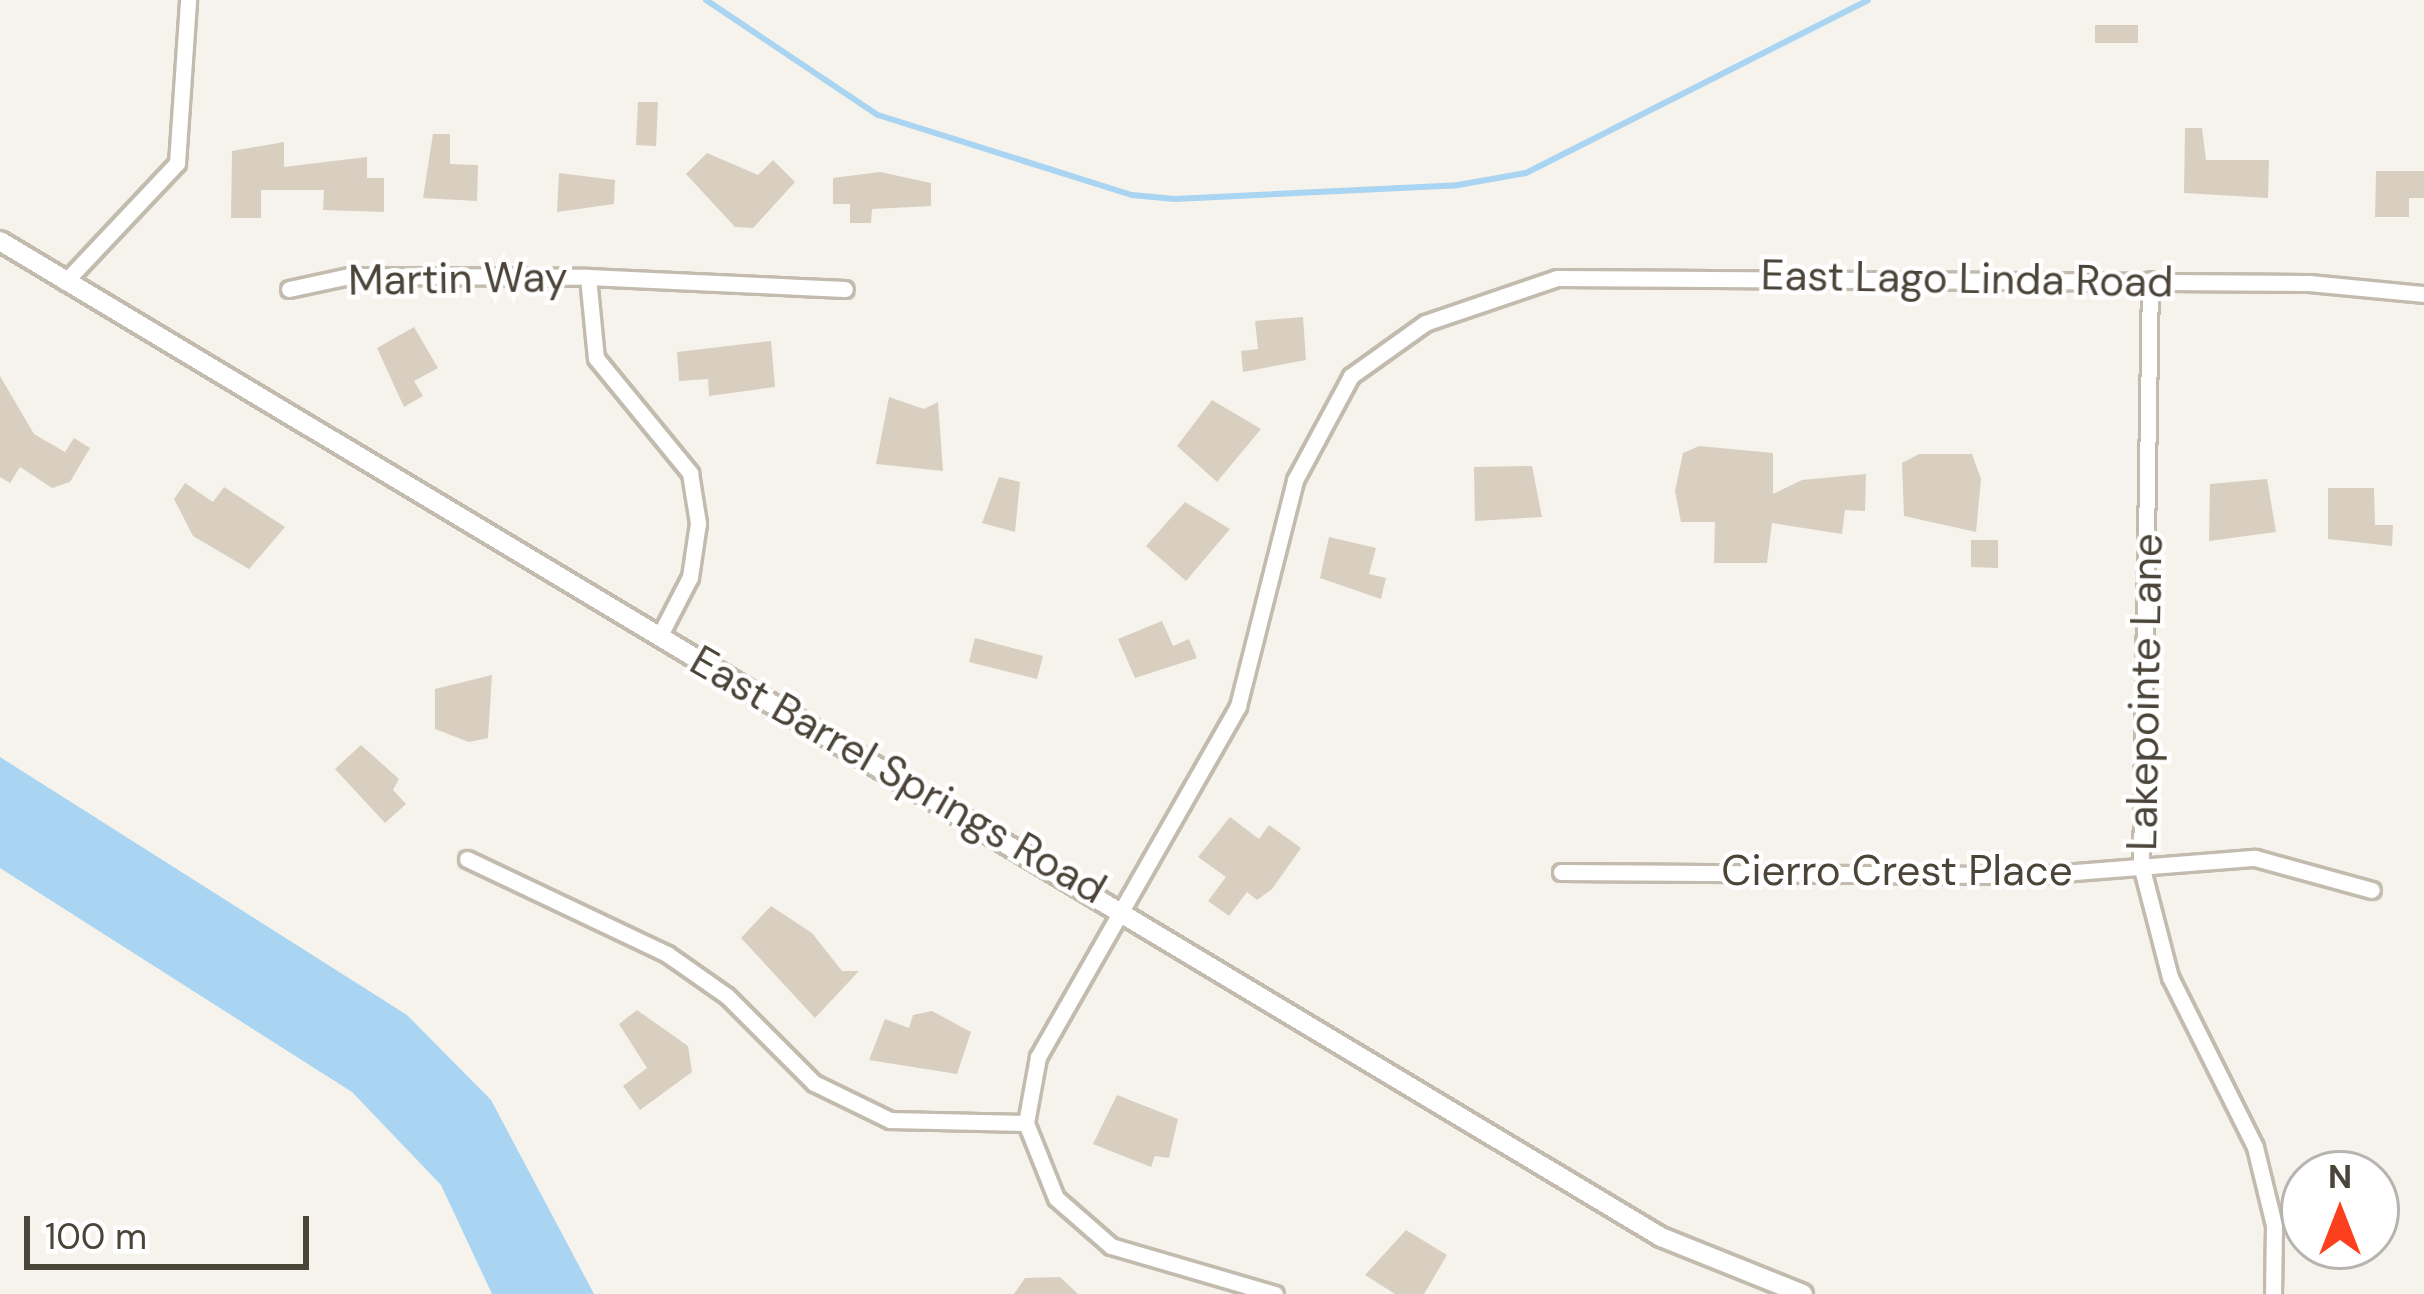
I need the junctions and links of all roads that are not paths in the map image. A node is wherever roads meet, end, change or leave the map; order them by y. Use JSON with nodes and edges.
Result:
{"nodes":[{"id":1,"x":188,"y":0,"type":"edge"},
{"id":2,"x":0,"y":241,"type":"edge"},
{"id":3,"x":588,"y":277,"type":"junction"},
{"id":4,"x":2150,"y":280,"type":"junction"},
{"id":5,"x":65,"y":282,"type":"junction"},
{"id":6,"x":289,"y":289,"type":"dead end"},
{"id":7,"x":845,"y":289,"type":"dead end"},
{"id":8,"x":2424,"y":294,"type":"edge"},
{"id":9,"x":660,"y":634,"type":"junction"},
{"id":10,"x":467,"y":859,"type":"dead end"},
{"id":11,"x":2141,"y":865,"type":"junction"},
{"id":12,"x":1561,"y":872,"type":"dead end"},
{"id":13,"x":2372,"y":890,"type":"dead end"},
{"id":14,"x":1126,"y":908,"type":"junction"},
{"id":15,"x":1026,"y":1123,"type":"junction"},
{"id":16,"x":1275,"y":1294,"type":"edge"},
{"id":17,"x":1803,"y":1294,"type":"edge"},
{"id":18,"x":2273,"y":1294,"type":"edge"}],
"edges":[{"from":1,"to":5,"type":"street"},
{"from":2,"to":5,"type":"street","name":"East Barrel Springs Road"},
{"from":3,"to":6,"type":"street","name":"Martin Way"},
{"from":3,"to":7,"type":"street"},
{"from":3,"to":9,"type":"street","name":"Martin Way"},
{"from":4,"to":8,"type":"street","name":"East Lago Linda Road"},
{"from":4,"to":11,"type":"street","name":"Lakepointe Lane"},
{"from":4,"to":14,"type":"street","name":"East Lago Linda Road"},
{"from":5,"to":9,"type":"street","name":"East Barrel Springs Road"},
{"from":9,"to":14,"type":"street","name":"East Barrel Springs Road"},
{"from":10,"to":15,"type":"street"},
{"from":11,"to":12,"type":"street","name":"Cierro Crest Place"},
{"from":11,"to":13,"type":"street","name":"Cierro Crest Place"},
{"from":11,"to":18,"type":"street","name":"Lakepointe Lane"},
{"from":14,"to":15,"type":"street","name":"East Lago Linda Road"},
{"from":14,"to":17,"type":"street","name":"East Barrel Springs Road"},
{"from":15,"to":16,"type":"street"}]}
